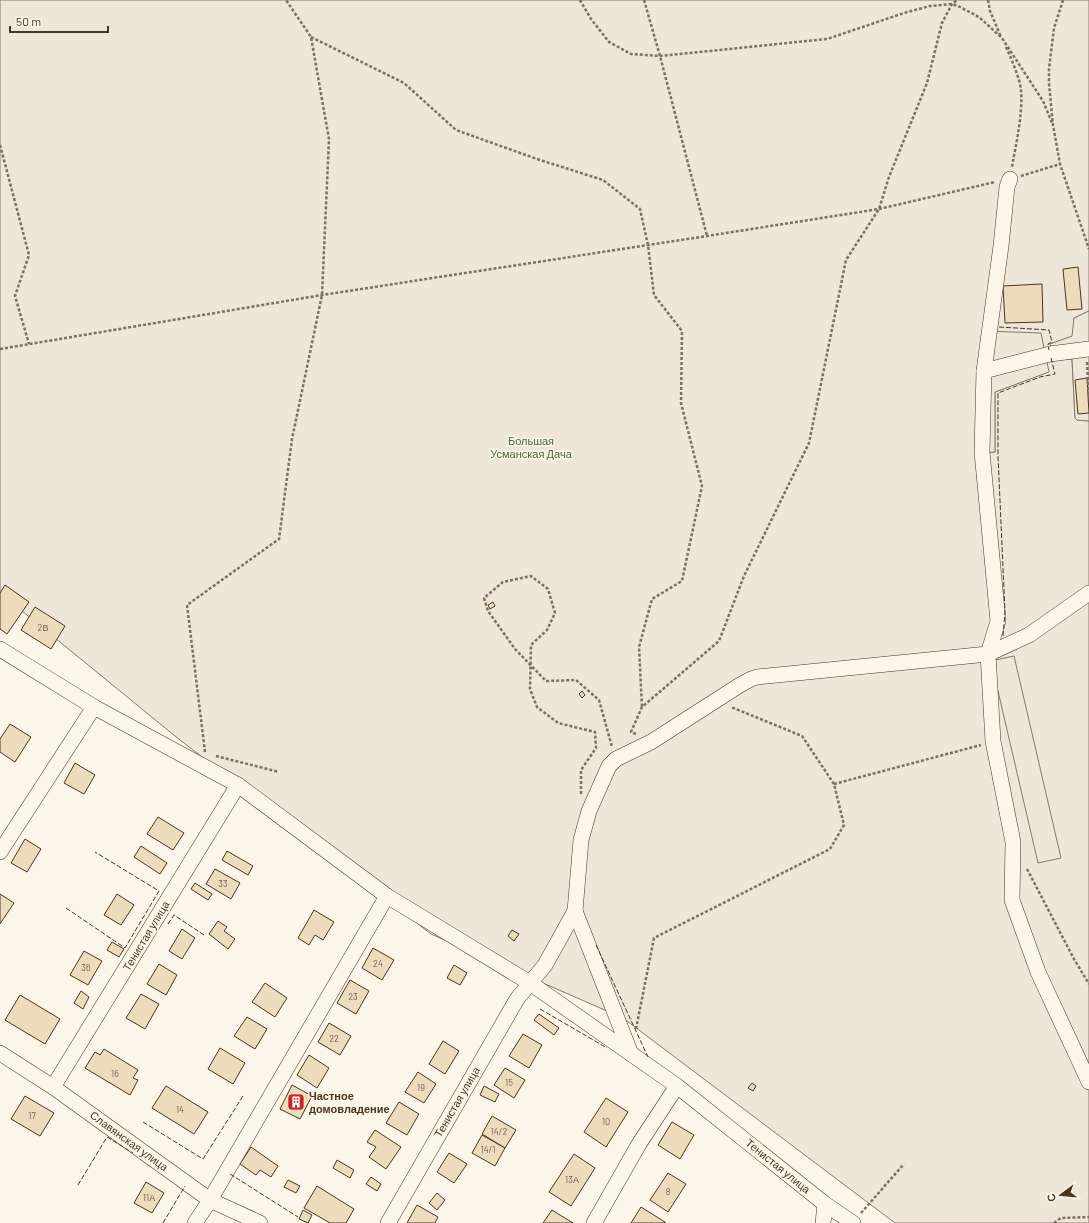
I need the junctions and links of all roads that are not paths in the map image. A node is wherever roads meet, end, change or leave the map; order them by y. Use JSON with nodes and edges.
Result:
{"nodes":[{"id":1,"x":1010,"y":179,"type":"road end"},
{"id":2,"x":1087,"y":349,"type":"edge"},
{"id":3,"x":984,"y":371,"type":"junction"},
{"id":4,"x":1089,"y":593,"type":"edge"},
{"id":5,"x":0,"y":649,"type":"edge"},
{"id":6,"x":988,"y":654,"type":"junction"},
{"id":7,"x":94,"y":707,"type":"junction"},
{"id":8,"x":238,"y":785,"type":"junction"},
{"id":9,"x":0,"y":852,"type":"edge"},
{"id":10,"x":387,"y":896,"type":"junction"},
{"id":11,"x":574,"y":911,"type":"junction"},
{"id":12,"x":530,"y":983,"type":"junction"},
{"id":13,"x":0,"y":1053,"type":"edge"},
{"id":14,"x":631,"y":1054,"type":"junction"},
{"id":15,"x":1089,"y":1082,"type":"edge"},
{"id":16,"x":54,"y":1086,"type":"junction"},
{"id":17,"x":677,"y":1086,"type":"junction"},
{"id":18,"x":210,"y":1200,"type":"junction"},
{"id":19,"x":825,"y":1204,"type":"junction"},
{"id":20,"x":195,"y":1223,"type":"edge"},
{"id":21,"x":260,"y":1223,"type":"edge"},
{"id":22,"x":388,"y":1223,"type":"edge"},
{"id":23,"x":594,"y":1223,"type":"edge"},
{"id":24,"x":823,"y":1223,"type":"edge"},
{"id":25,"x":853,"y":1223,"type":"edge"}],
"edges":[{"from":1,"to":3,"type":"street"},
{"from":2,"to":3,"type":"street"},
{"from":3,"to":6,"type":"street"},
{"from":4,"to":6,"type":"street"},
{"from":5,"to":7,"type":"street","name":"Тенистая улица"},
{"from":6,"to":11,"type":"street"},
{"from":6,"to":15,"type":"street"},
{"from":7,"to":8,"type":"street","name":"Тенистая улица"},
{"from":7,"to":9,"type":"street"},
{"from":8,"to":10,"type":"street","name":"Тенистая улица"},
{"from":8,"to":16,"type":"street","name":"Тенистая улица"},
{"from":10,"to":12,"type":"street","name":"Тенистая улица"},
{"from":10,"to":18,"type":"street"},
{"from":11,"to":12,"type":"street"},
{"from":11,"to":14,"type":"street"},
{"from":12,"to":14,"type":"street","name":"Тенистая улица"},
{"from":12,"to":22,"type":"street","name":"Тенистая улица"},
{"from":13,"to":16,"type":"street","name":"Славянская улица"},
{"from":14,"to":17,"type":"street","name":"Тенистая улица"},
{"from":16,"to":18,"type":"street","name":"Славянская улица"},
{"from":17,"to":19,"type":"street","name":"Тенистая улица"},
{"from":17,"to":23,"type":"street"},
{"from":18,"to":20,"type":"street"},
{"from":18,"to":21,"type":"street","name":"Славянская улица"},
{"from":19,"to":24,"type":"street"},
{"from":19,"to":25,"type":"street","name":"Тенистая улица"}]}
